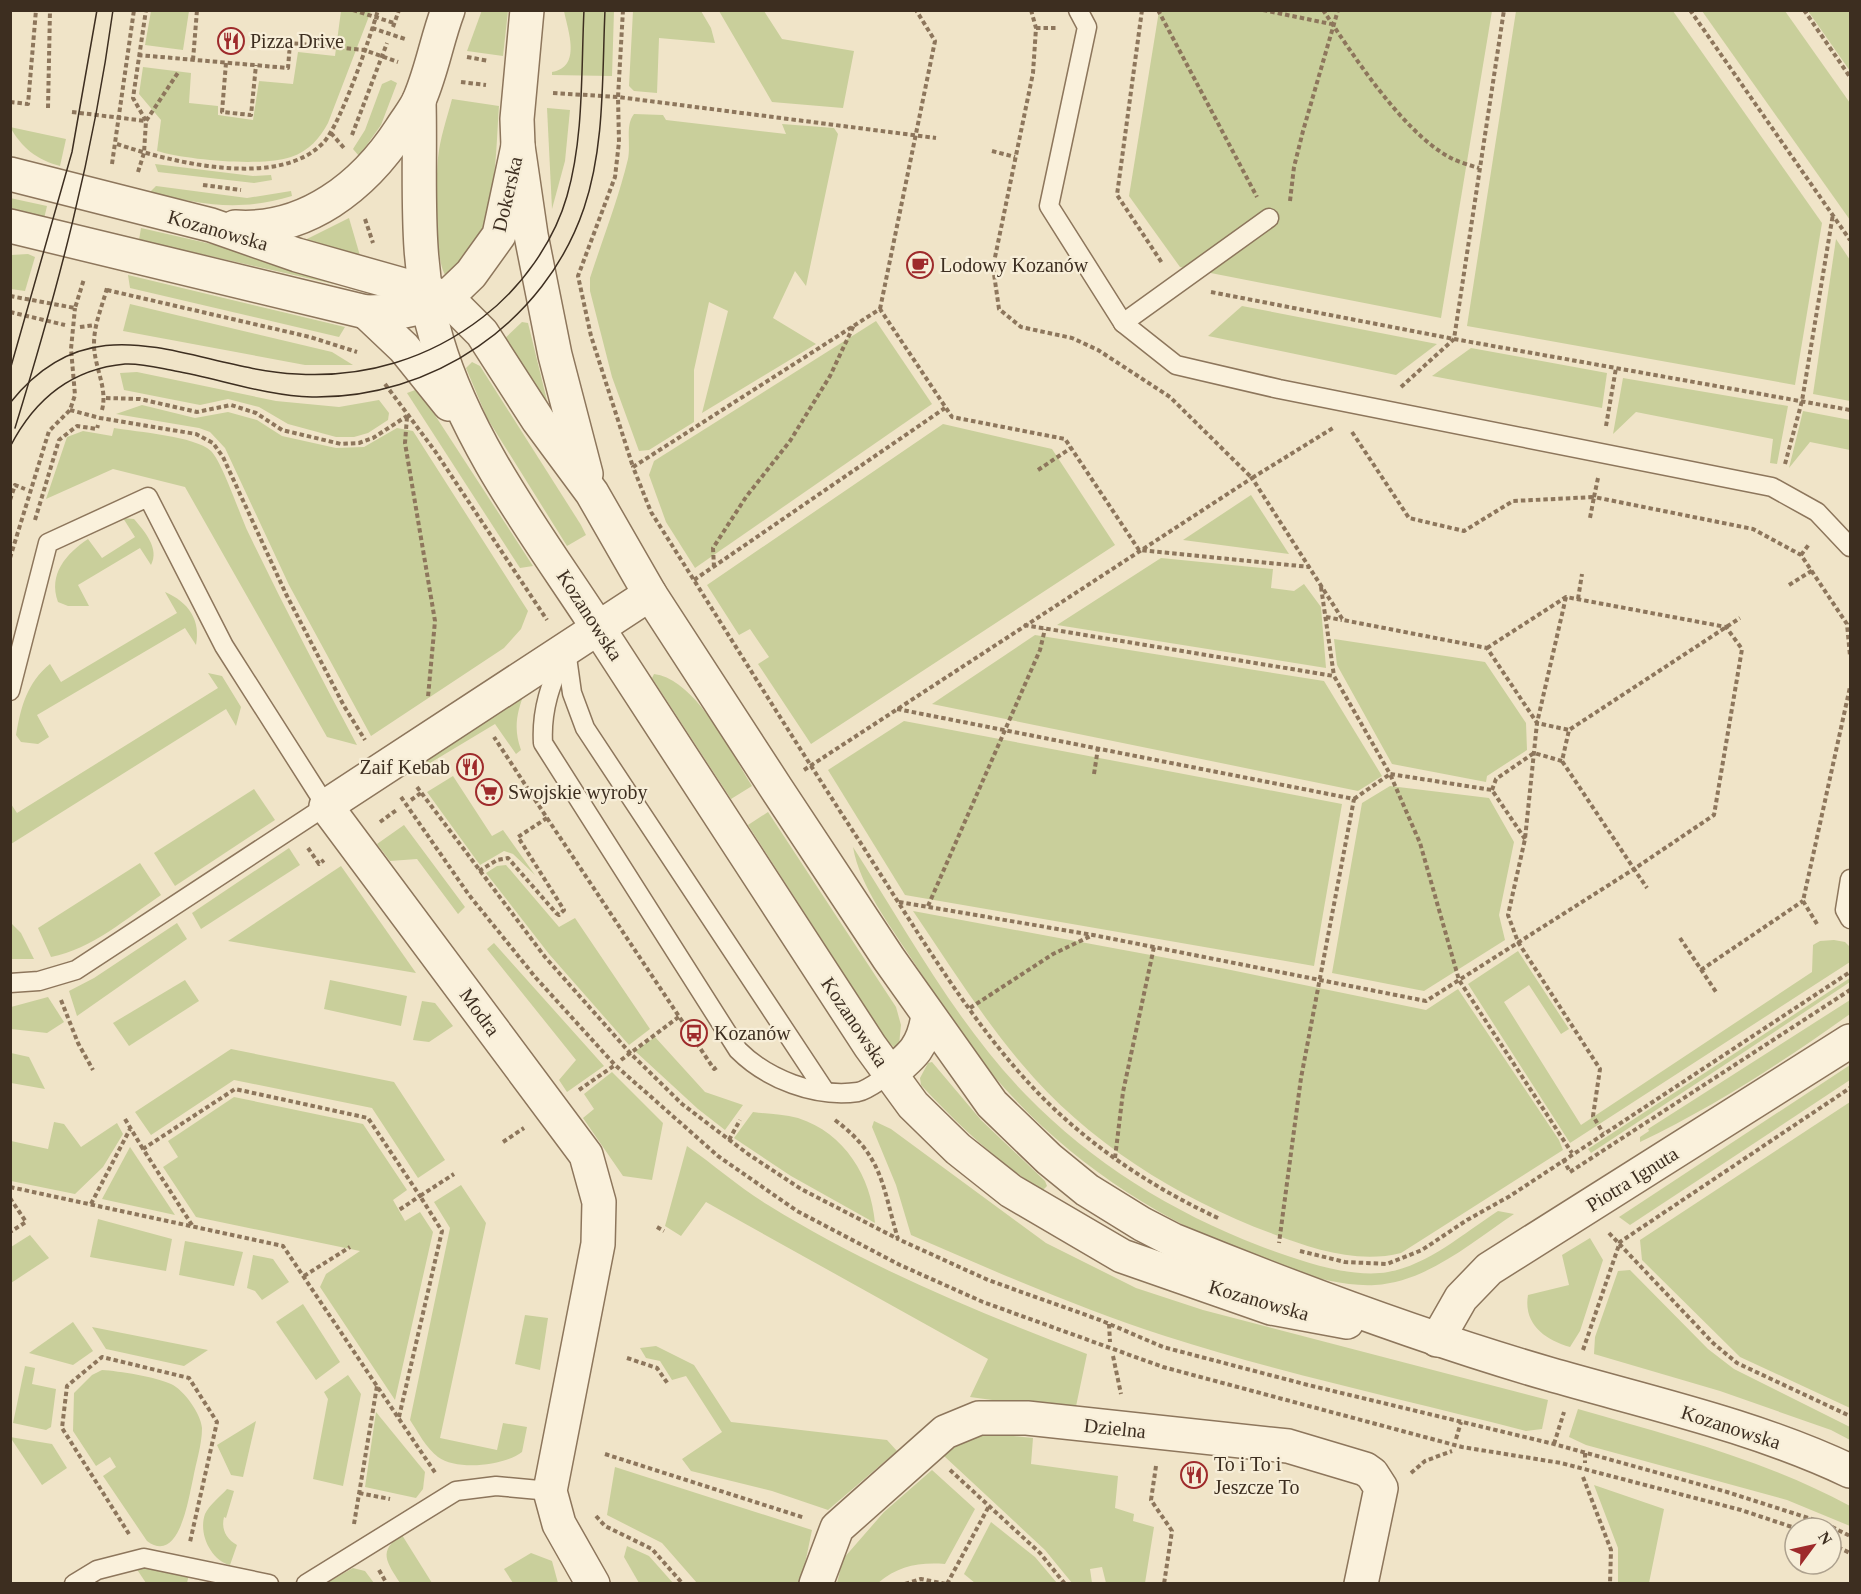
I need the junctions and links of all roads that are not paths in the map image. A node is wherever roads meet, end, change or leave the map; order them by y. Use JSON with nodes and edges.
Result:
{"nodes":[{"id":1,"x":448,"y":10,"type":"edge"},
{"id":2,"x":527,"y":10,"type":"edge"},
{"id":3,"x":1078,"y":10,"type":"edge"},
{"id":4,"x":419,"y":101,"type":"junction"},
{"id":5,"x":518,"y":146,"type":"junction"},
{"id":6,"x":10,"y":174,"type":"edge"},
{"id":7,"x":1269,"y":218,"type":"road end"},
{"id":8,"x":212,"y":225,"type":"junction"},
{"id":9,"x":10,"y":226,"type":"edge"},
{"id":10,"x":429,"y":290,"type":"junction"},
{"id":11,"x":544,"y":295,"type":"joint"},
{"id":12,"x":366,"y":312,"type":"junction"},
{"id":13,"x":1123,"y":323,"type":"junction"},
{"id":14,"x":482,"y":446,"type":"junction"},
{"id":15,"x":591,"y":493,"type":"junction"},
{"id":16,"x":1851,"y":547,"type":"edge"},
{"id":17,"x":650,"y":594,"type":"junction"},
{"id":18,"x":598,"y":627,"type":"junction"},
{"id":19,"x":558,"y":637,"type":"junction"},
{"id":20,"x":10,"y":691,"type":"edge"},
{"id":21,"x":326,"y":806,"type":"junction"},
{"id":22,"x":1851,"y":879,"type":"edge"},
{"id":23,"x":1851,"y":919,"type":"edge"},
{"id":24,"x":10,"y":983,"type":"edge"},
{"id":25,"x":928,"y":1016,"type":"junction"},
{"id":26,"x":1851,"y":1041,"type":"edge"},
{"id":27,"x":890,"y":1074,"type":"junction"},
{"id":28,"x":825,"y":1091,"type":"junction"},
{"id":29,"x":1437,"y":1340,"type":"junction"},
{"id":30,"x":1851,"y":1471,"type":"edge"},
{"id":31,"x":553,"y":1499,"type":"junction"},
{"id":32,"x":75,"y":1584,"type":"edge"},
{"id":33,"x":269,"y":1584,"type":"edge"},
{"id":34,"x":306,"y":1584,"type":"edge"},
{"id":35,"x":593,"y":1584,"type":"edge"},
{"id":36,"x":816,"y":1584,"type":"edge"},
{"id":37,"x":1361,"y":1584,"type":"edge"}],
"edges":[{"from":1,"to":4,"type":"street"},
{"from":2,"to":5,"type":"street"},
{"from":3,"to":13,"type":"lane"},
{"from":4,"to":8,"type":"street"},
{"from":4,"to":10,"type":"street"},
{"from":5,"to":10,"type":"street","name":"Dokerska"},
{"from":5,"to":11,"type":"street","name":"Dokerska"},
{"from":6,"to":8,"type":"street","name":"Kozanowska"},
{"from":7,"to":13,"type":"lane"},
{"from":8,"to":10,"type":"street","name":"Kozanowska"},
{"from":9,"to":12,"type":"street"},
{"from":10,"to":12,"type":"street"},
{"from":10,"to":14,"type":"street","name":"Kozanowska"},
{"from":10,"to":15,"type":"street","name":"Kozanowska"},
{"from":11,"to":15,"type":"street","name":"Kozanowska"},
{"from":12,"to":14,"type":"street","name":"Kozanowska"},
{"from":13,"to":16,"type":"lane"},
{"from":14,"to":18,"type":"street","name":"Kozanowska"},
{"from":15,"to":17,"type":"street","name":"Kozanowska"},
{"from":17,"to":18,"type":"street"},
{"from":17,"to":25,"type":"street","name":"Kozanowska"},
{"from":18,"to":19,"type":"street"},
{"from":18,"to":27,"type":"street","name":"Kozanowska"},
{"from":19,"to":21,"type":"street"},
{"from":19,"to":28,"type":"lane"},
{"from":19,"to":28,"type":"lane"},
{"from":20,"to":21,"type":"lane"},
{"from":21,"to":24,"type":"lane"},
{"from":21,"to":31,"type":"street","name":"Modra"},
{"from":22,"to":23,"type":"lane"},
{"from":25,"to":27,"type":"street"},
{"from":25,"to":29,"type":"street","name":"Kozanowska"},
{"from":26,"to":29,"type":"street","name":"Piotra Ignuta"},
{"from":27,"to":28,"type":"lane"},
{"from":27,"to":29,"type":"street","name":"Kozanowska"},
{"from":29,"to":30,"type":"street","name":"Kozanowska"},
{"from":31,"to":34,"type":"lane"},
{"from":31,"to":35,"type":"street"},
{"from":32,"to":33,"type":"lane"},
{"from":36,"to":37,"type":"street","name":"Dzielna"}]}
